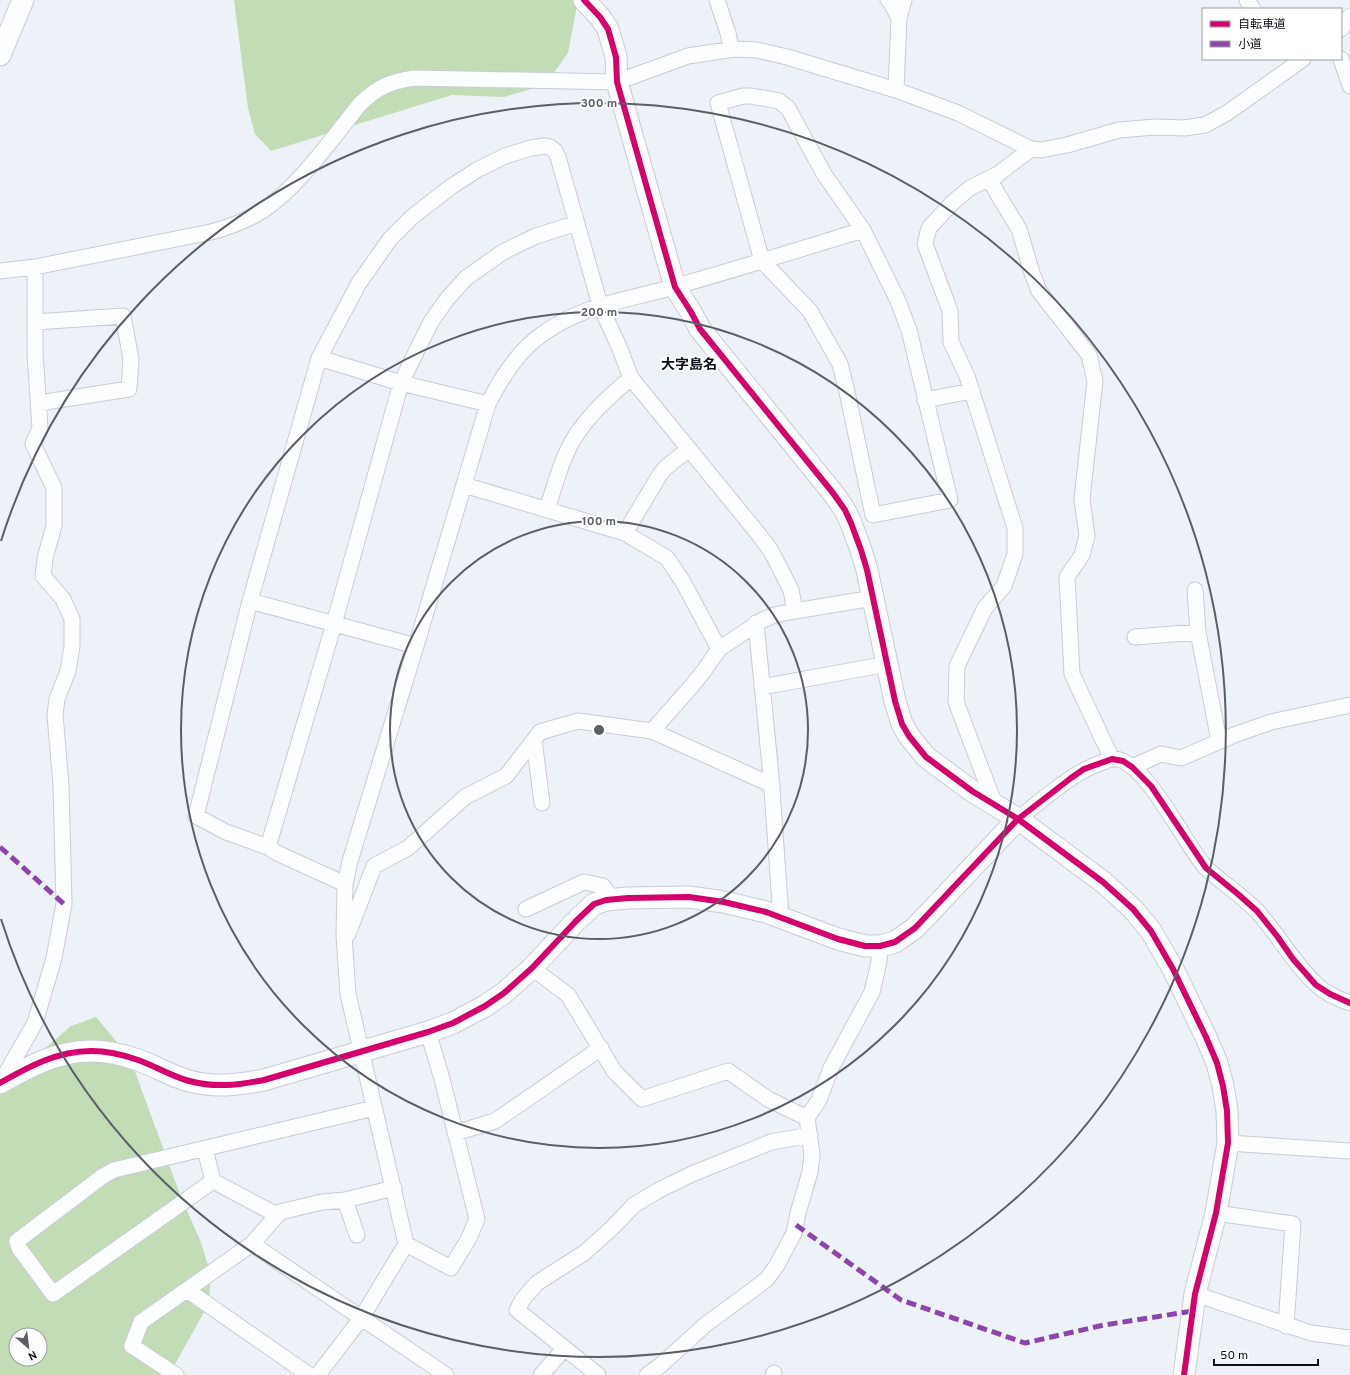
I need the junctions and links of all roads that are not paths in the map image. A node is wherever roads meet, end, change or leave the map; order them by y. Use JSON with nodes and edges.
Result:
{"nodes":[{"id":1,"x":23,"y":0,"type":"edge"},
{"id":2,"x":584,"y":0,"type":"edge"},
{"id":3,"x":717,"y":0,"type":"edge"},
{"id":4,"x":888,"y":0,"type":"edge"},
{"id":5,"x":904,"y":0,"type":"edge"},
{"id":6,"x":1350,"y":16,"type":"edge"},
{"id":7,"x":899,"y":18,"type":"junction"},
{"id":8,"x":1342,"y":28,"type":"edge"},
{"id":9,"x":731,"y":49,"type":"junction"},
{"id":10,"x":0,"y":55,"type":"edge"},
{"id":11,"x":1298,"y":60,"type":"edge"},
{"id":12,"x":1341,"y":60,"type":"edge"},
{"id":13,"x":617,"y":82,"type":"junction"},
{"id":14,"x":1350,"y":86,"type":"edge"},
{"id":15,"x":896,"y":90,"type":"junction"},
{"id":16,"x":1031,"y":149,"type":"junction"},
{"id":17,"x":998,"y":174,"type":"junction"},
{"id":18,"x":576,"y":223,"type":"junction"},
{"id":19,"x":863,"y":230,"type":"junction"},
{"id":20,"x":762,"y":261,"type":"junction"},
{"id":21,"x":35,"y":267,"type":"junction"},
{"id":22,"x":0,"y":271,"type":"edge"},
{"id":23,"x":675,"y":287,"type":"junction"},
{"id":24,"x":600,"y":305,"type":"junction"},
{"id":25,"x":35,"y":322,"type":"junction"},
{"id":26,"x":319,"y":358,"type":"junction"},
{"id":27,"x":631,"y":378,"type":"junction"},
{"id":28,"x":401,"y":384,"type":"junction"},
{"id":29,"x":972,"y":391,"type":"junction"},
{"id":30,"x":925,"y":400,"type":"junction"},
{"id":31,"x":39,"y":403,"type":"junction"},
{"id":32,"x":488,"y":404,"type":"junction"},
{"id":33,"x":689,"y":448,"type":"junction"},
{"id":34,"x":464,"y":485,"type":"junction"},
{"id":35,"x":547,"y":510,"type":"junction"},
{"id":36,"x":625,"y":533,"type":"junction"},
{"id":37,"x":1195,"y":590,"type":"dead end"},
{"id":38,"x":873,"y":598,"type":"junction"},
{"id":39,"x":250,"y":600,"type":"junction"},
{"id":40,"x":795,"y":611,"type":"junction"},
{"id":41,"x":334,"y":624,"type":"junction"},
{"id":42,"x":756,"y":624,"type":"junction"},
{"id":43,"x":1198,"y":632,"type":"junction"},
{"id":44,"x":1135,"y":637,"type":"dead end"},
{"id":45,"x":416,"y":646,"type":"junction"},
{"id":46,"x":719,"y":650,"type":"junction"},
{"id":47,"x":887,"y":664,"type":"junction"},
{"id":48,"x":762,"y":687,"type":"junction"},
{"id":49,"x":1350,"y":704,"type":"edge"},
{"id":50,"x":652,"y":731,"type":"junction"},
{"id":51,"x":534,"y":740,"type":"junction"},
{"id":52,"x":1219,"y":741,"type":"junction"},
{"id":53,"x":1112,"y":759,"type":"junction"},
{"id":54,"x":1132,"y":767,"type":"junction"},
{"id":55,"x":772,"y":786,"type":"junction"},
{"id":56,"x":542,"y":803,"type":"dead end"},
{"id":57,"x":995,"y":805,"type":"junction"},
{"id":58,"x":1018,"y":819,"type":"junction"},
{"id":59,"x":268,"y":847,"type":"junction"},
{"id":60,"x":345,"y":884,"type":"junction"},
{"id":61,"x":612,"y":899,"type":"junction"},
{"id":62,"x":526,"y":909,"type":"dead end"},
{"id":63,"x":781,"y":917,"type":"junction"},
{"id":64,"x":345,"y":943,"type":"junction"},
{"id":65,"x":880,"y":946,"type":"junction"},
{"id":66,"x":532,"y":968,"type":"junction"},
{"id":67,"x":1350,"y":1003,"type":"edge"},
{"id":68,"x":428,"y":1032,"type":"junction"},
{"id":69,"x":601,"y":1048,"type":"junction"},
{"id":70,"x":361,"y":1051,"type":"junction"},
{"id":71,"x":0,"y":1083,"type":"edge"},
{"id":72,"x":374,"y":1108,"type":"junction"},
{"id":73,"x":807,"y":1118,"type":"junction"},
{"id":74,"x":455,"y":1133,"type":"junction"},
{"id":75,"x":810,"y":1135,"type":"junction"},
{"id":76,"x":1228,"y":1143,"type":"junction"},
{"id":77,"x":205,"y":1149,"type":"junction"},
{"id":78,"x":1350,"y":1151,"type":"edge"},
{"id":79,"x":213,"y":1181,"type":"junction"},
{"id":80,"x":394,"y":1188,"type":"junction"},
{"id":81,"x":345,"y":1200,"type":"junction"},
{"id":82,"x":1216,"y":1213,"type":"junction"},
{"id":83,"x":277,"y":1215,"type":"junction"},
{"id":84,"x":357,"y":1235,"type":"dead end"},
{"id":85,"x":252,"y":1244,"type":"junction"},
{"id":86,"x":406,"y":1244,"type":"junction"},
{"id":87,"x":187,"y":1290,"type":"junction"},
{"id":88,"x":1195,"y":1294,"type":"junction"},
{"id":89,"x":361,"y":1318,"type":"junction"},
{"id":90,"x":1286,"y":1326,"type":"junction"},
{"id":91,"x":1350,"y":1338,"type":"edge"},
{"id":92,"x":564,"y":1348,"type":"junction"},
{"id":93,"x":176,"y":1375,"type":"edge"},
{"id":94,"x":309,"y":1375,"type":"edge"},
{"id":95,"x":318,"y":1375,"type":"edge"},
{"id":96,"x":446,"y":1375,"type":"edge"},
{"id":97,"x":541,"y":1375,"type":"edge"},
{"id":98,"x":598,"y":1375,"type":"edge"},
{"id":99,"x":647,"y":1375,"type":"edge"},
{"id":100,"x":1184,"y":1375,"type":"edge"}],
"edges":[{"from":1,"to":10,"type":"street"},
{"from":2,"to":13,"type":"street"},
{"from":3,"to":9,"type":"street"},
{"from":4,"to":7,"type":"street"},
{"from":5,"to":7,"type":"street"},
{"from":6,"to":8,"type":"street"},
{"from":7,"to":15,"type":"street"},
{"from":9,"to":13,"type":"street"},
{"from":9,"to":15,"type":"street"},
{"from":11,"to":16,"type":"street"},
{"from":12,"to":14,"type":"street"},
{"from":13,"to":21,"type":"street"},
{"from":13,"to":23,"type":"street"},
{"from":15,"to":16,"type":"street"},
{"from":16,"to":17,"type":"street"},
{"from":17,"to":29,"type":"street"},
{"from":17,"to":53,"type":"street"},
{"from":18,"to":24,"type":"street"},
{"from":18,"to":26,"type":"street"},
{"from":18,"to":28,"type":"street"},
{"from":19,"to":20,"type":"street"},
{"from":19,"to":20,"type":"street"},
{"from":19,"to":30,"type":"street"},
{"from":20,"to":23,"type":"street"},
{"from":20,"to":30,"type":"street"},
{"from":21,"to":22,"type":"street"},
{"from":21,"to":25,"type":"street"},
{"from":23,"to":24,"type":"street"},
{"from":23,"to":38,"type":"street"},
{"from":24,"to":27,"type":"street"},
{"from":24,"to":32,"type":"street"},
{"from":25,"to":31,"type":"street"},
{"from":25,"to":31,"type":"street"},
{"from":26,"to":28,"type":"street"},
{"from":26,"to":39,"type":"street"},
{"from":27,"to":33,"type":"street"},
{"from":27,"to":35,"type":"street"},
{"from":28,"to":32,"type":"street"},
{"from":28,"to":41,"type":"street"},
{"from":29,"to":30,"type":"street"},
{"from":29,"to":57,"type":"street"},
{"from":31,"to":71,"type":"street"},
{"from":32,"to":34,"type":"street"},
{"from":33,"to":36,"type":"street"},
{"from":33,"to":40,"type":"street"},
{"from":34,"to":35,"type":"street"},
{"from":34,"to":45,"type":"street"},
{"from":35,"to":36,"type":"street"},
{"from":36,"to":46,"type":"street"},
{"from":37,"to":43,"type":"street"},
{"from":38,"to":40,"type":"street"},
{"from":38,"to":47,"type":"street"},
{"from":39,"to":41,"type":"street"},
{"from":39,"to":59,"type":"street"},
{"from":40,"to":42,"type":"street"},
{"from":41,"to":45,"type":"street"},
{"from":41,"to":59,"type":"street"},
{"from":42,"to":46,"type":"street"},
{"from":42,"to":48,"type":"street"},
{"from":43,"to":44,"type":"street"},
{"from":43,"to":52,"type":"street"},
{"from":45,"to":60,"type":"street"},
{"from":46,"to":50,"type":"street"},
{"from":47,"to":48,"type":"street"},
{"from":47,"to":57,"type":"street"},
{"from":48,"to":55,"type":"street"},
{"from":49,"to":52,"type":"street"},
{"from":50,"to":51,"type":"street"},
{"from":50,"to":55,"type":"street"},
{"from":51,"to":56,"type":"street"},
{"from":51,"to":64,"type":"street"},
{"from":52,"to":54,"type":"street"},
{"from":53,"to":54,"type":"street"},
{"from":53,"to":58,"type":"street"},
{"from":54,"to":67,"type":"street"},
{"from":55,"to":63,"type":"street"},
{"from":57,"to":58,"type":"street"},
{"from":58,"to":65,"type":"street"},
{"from":58,"to":76,"type":"street"},
{"from":59,"to":60,"type":"street"},
{"from":60,"to":64,"type":"street"},
{"from":61,"to":62,"type":"street"},
{"from":61,"to":63,"type":"street"},
{"from":61,"to":66,"type":"street"},
{"from":63,"to":65,"type":"street"},
{"from":64,"to":70,"type":"street"},
{"from":65,"to":73,"type":"street"},
{"from":66,"to":68,"type":"street"},
{"from":66,"to":69,"type":"street"},
{"from":68,"to":70,"type":"street"},
{"from":68,"to":74,"type":"street"},
{"from":69,"to":73,"type":"street"},
{"from":69,"to":74,"type":"street"},
{"from":70,"to":71,"type":"street"},
{"from":70,"to":72,"type":"street"},
{"from":72,"to":77,"type":"street"},
{"from":72,"to":80,"type":"street"},
{"from":73,"to":75,"type":"street"},
{"from":74,"to":86,"type":"street"},
{"from":75,"to":92,"type":"street"},
{"from":75,"to":99,"type":"street"},
{"from":76,"to":78,"type":"street"},
{"from":76,"to":82,"type":"street"},
{"from":77,"to":79,"type":"street"},
{"from":77,"to":79,"type":"street"},
{"from":79,"to":83,"type":"street"},
{"from":80,"to":81,"type":"street"},
{"from":80,"to":86,"type":"street"},
{"from":81,"to":83,"type":"street"},
{"from":81,"to":84,"type":"street"},
{"from":82,"to":88,"type":"street"},
{"from":82,"to":90,"type":"street"},
{"from":83,"to":85,"type":"street"},
{"from":85,"to":87,"type":"street"},
{"from":85,"to":89,"type":"street"},
{"from":86,"to":89,"type":"street"},
{"from":87,"to":93,"type":"street"},
{"from":87,"to":94,"type":"street"},
{"from":88,"to":90,"type":"street"},
{"from":88,"to":100,"type":"street"},
{"from":89,"to":95,"type":"street"},
{"from":89,"to":96,"type":"street"},
{"from":90,"to":91,"type":"street"},
{"from":92,"to":97,"type":"street"},
{"from":92,"to":98,"type":"street"}]}
